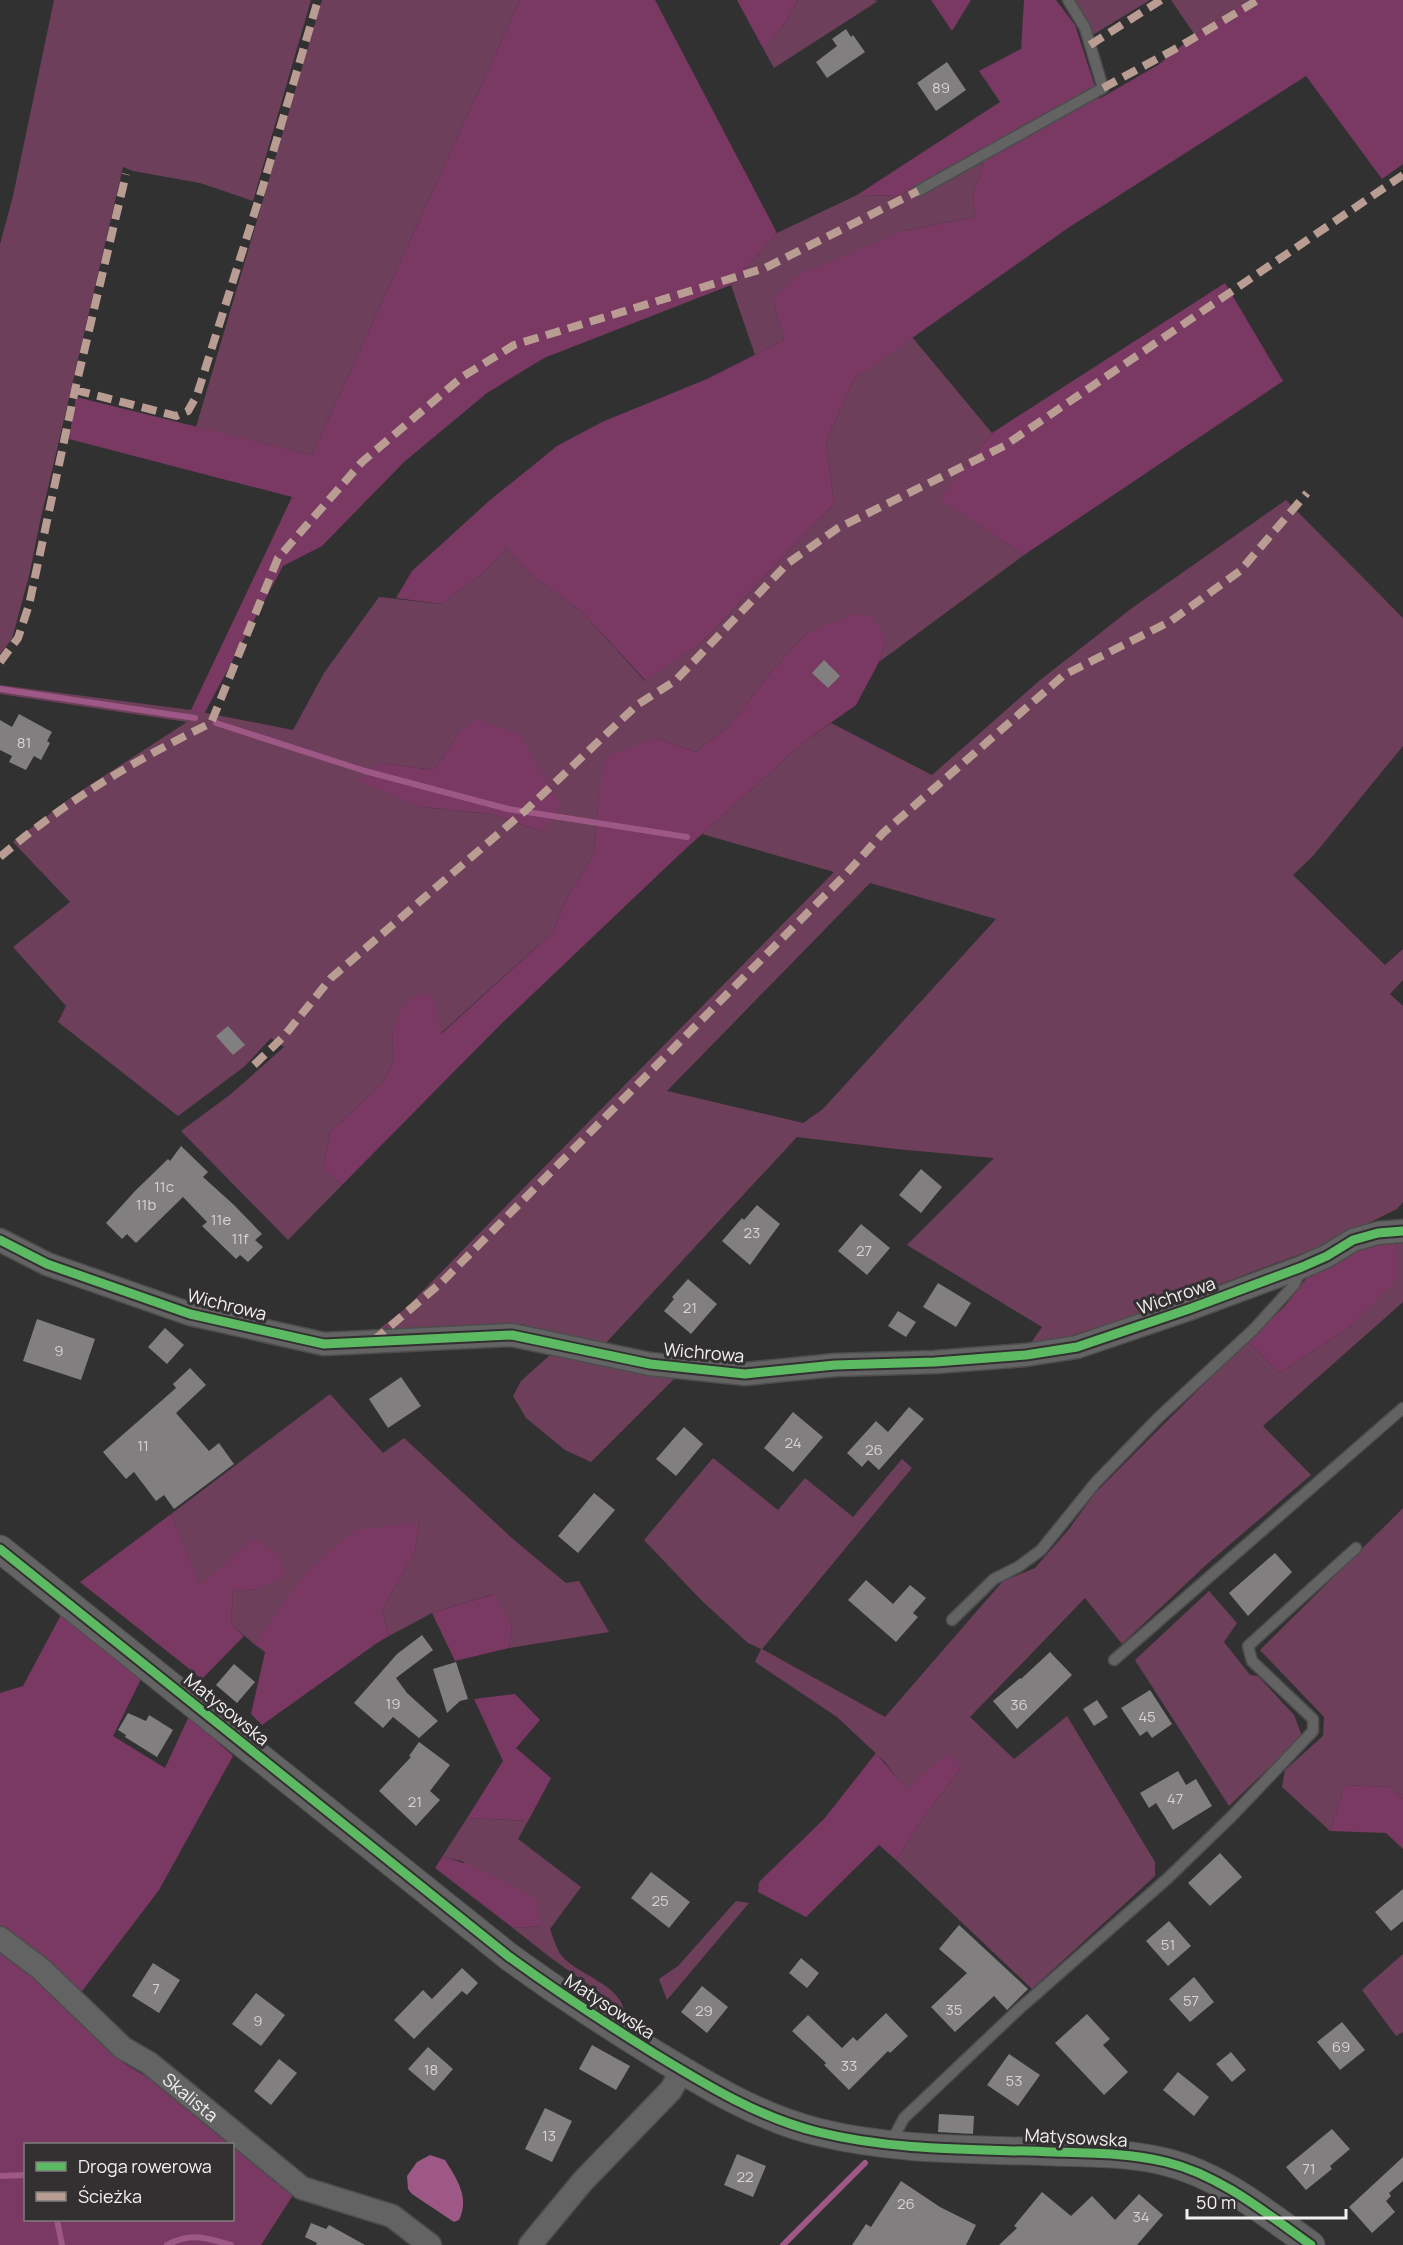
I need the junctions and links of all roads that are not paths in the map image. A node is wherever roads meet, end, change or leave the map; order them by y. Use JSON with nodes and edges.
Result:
{"nodes":[{"id":1,"x":1068,"y":0,"type":"edge"},
{"id":2,"x":918,"y":191,"type":"dead end"},
{"id":3,"x":1403,"y":1231,"type":"edge"},
{"id":4,"x":0,"y":1240,"type":"edge"},
{"id":5,"x":1302,"y":1267,"type":"junction"},
{"id":6,"x":1403,"y":1408,"type":"edge"},
{"id":7,"x":1356,"y":1548,"type":"dead end"},
{"id":8,"x":0,"y":1549,"type":"edge"},
{"id":9,"x":952,"y":1620,"type":"dead end"},
{"id":10,"x":1114,"y":1660,"type":"dead end"},
{"id":11,"x":0,"y":1938,"type":"edge"},
{"id":12,"x":682,"y":2070,"type":"junction"},
{"id":13,"x":890,"y":2144,"type":"junction"},
{"id":14,"x":430,"y":2245,"type":"edge"},
{"id":15,"x":530,"y":2245,"type":"edge"},
{"id":16,"x":1311,"y":2245,"type":"edge"}],
"edges":[{"from":1,"to":2,"type":"lane"},
{"from":3,"to":5,"type":"street","name":"Wichrowa"},
{"from":4,"to":5,"type":"street","name":"Wichrowa"},
{"from":5,"to":9,"type":"lane"},
{"from":6,"to":10,"type":"lane"},
{"from":7,"to":13,"type":"lane"},
{"from":8,"to":12,"type":"street","name":"Matysowska"},
{"from":11,"to":14,"type":"street","name":"Skalista"},
{"from":12,"to":13,"type":"street","name":"Matysowska"},
{"from":12,"to":15,"type":"street"},
{"from":13,"to":16,"type":"street","name":"Matysowska"}]}
